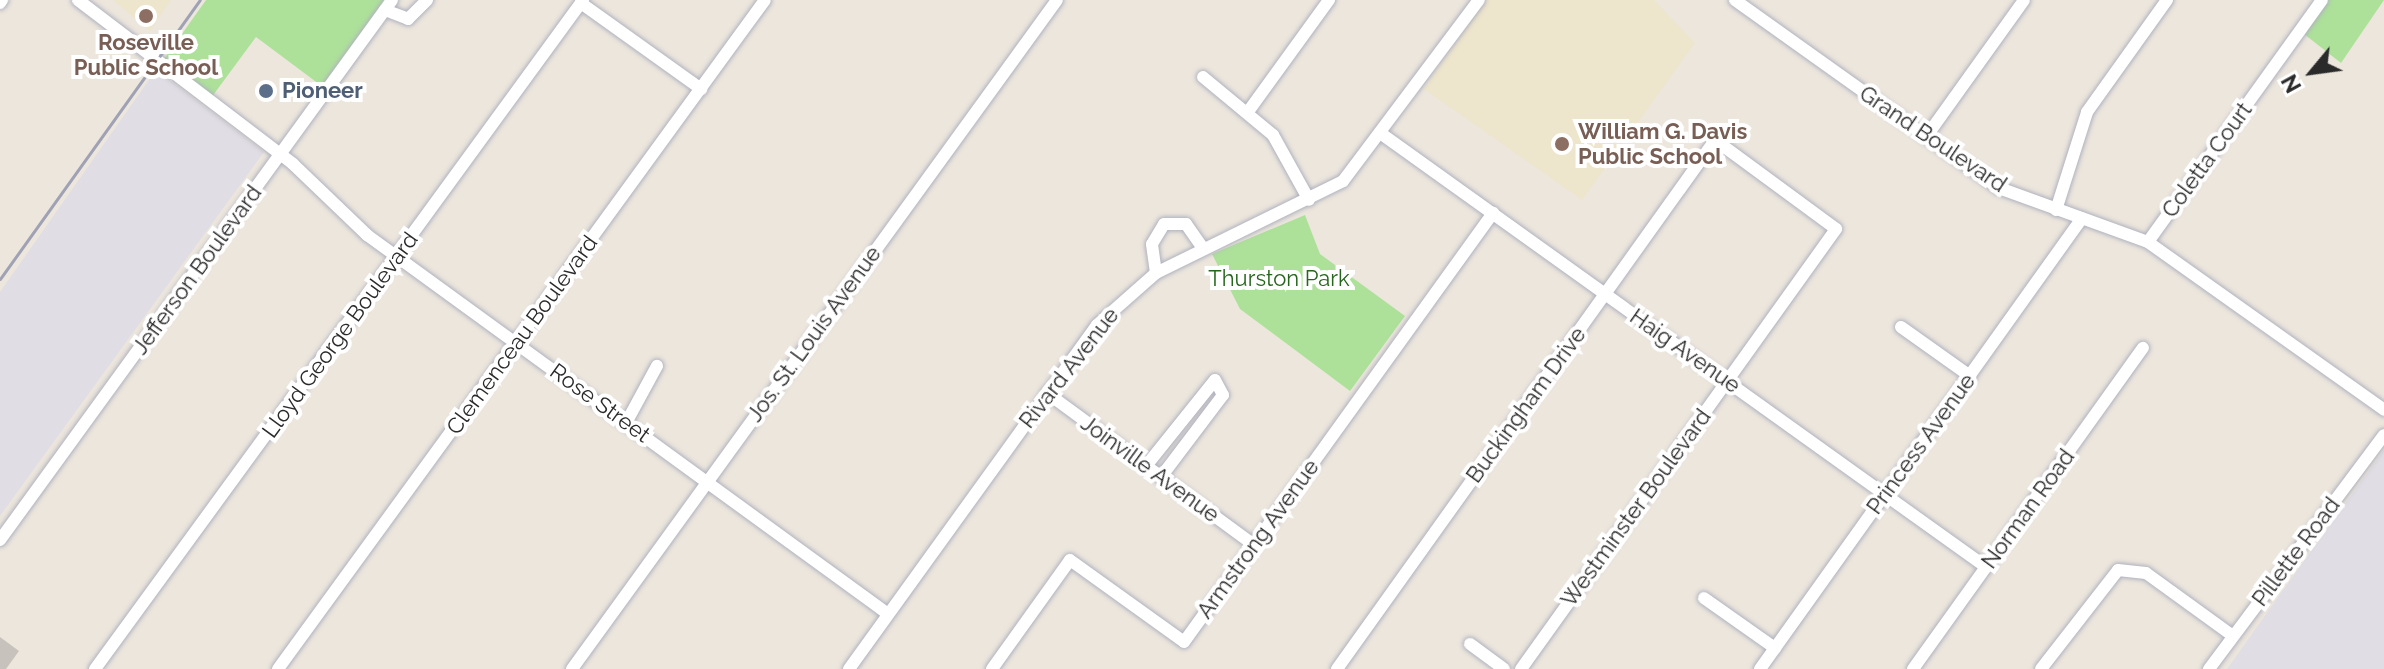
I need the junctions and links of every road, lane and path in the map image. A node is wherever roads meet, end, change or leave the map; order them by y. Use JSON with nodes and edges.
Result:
{"nodes":[{"id":1,"x":78,"y":0,"type":"edge"},
{"id":2,"x":427,"y":0,"type":"edge"},
{"id":3,"x":765,"y":0,"type":"edge"},
{"id":4,"x":1057,"y":0,"type":"edge"},
{"id":5,"x":1329,"y":0,"type":"edge"},
{"id":6,"x":1479,"y":0,"type":"edge"},
{"id":7,"x":1735,"y":0,"type":"edge"},
{"id":8,"x":2024,"y":0,"type":"edge"},
{"id":9,"x":2167,"y":0,"type":"edge"},
{"id":10,"x":2322,"y":0,"type":"edge"},
{"id":11,"x":582,"y":1,"type":"edge"},
{"id":12,"x":389,"y":5,"type":"edge"},
{"id":13,"x":1203,"y":77,"type":"dead end"},
{"id":14,"x":701,"y":89,"type":"junction"},
{"id":15,"x":1250,"y":109,"type":"junction"},
{"id":16,"x":1383,"y":135,"type":"junction"},
{"id":17,"x":1926,"y":137,"type":"junction"},
{"id":18,"x":280,"y":155,"type":"junction"},
{"id":19,"x":1309,"y":200,"type":"junction"},
{"id":20,"x":2056,"y":210,"type":"junction"},
{"id":21,"x":1493,"y":213,"type":"junction"},
{"id":22,"x":2082,"y":218,"type":"junction"},
{"id":23,"x":1836,"y":229,"type":"joint"},
{"id":24,"x":2148,"y":242,"type":"junction"},
{"id":25,"x":1203,"y":248,"type":"junction"},
{"id":26,"x":397,"y":257,"type":"junction"},
{"id":27,"x":1156,"y":273,"type":"junction"},
{"id":28,"x":1605,"y":295,"type":"junction"},
{"id":29,"x":1901,"y":327,"type":"dead end"},
{"id":30,"x":516,"y":342,"type":"junction"},
{"id":31,"x":2143,"y":348,"type":"dead end"},
{"id":32,"x":657,"y":366,"type":"dead end"},
{"id":33,"x":1970,"y":376,"type":"junction"},
{"id":34,"x":1727,"y":381,"type":"junction"},
{"id":35,"x":1047,"y":393,"type":"junction"},
{"id":36,"x":2384,"y":410,"type":"edge"},
{"id":37,"x":626,"y":423,"type":"junction"},
{"id":38,"x":2384,"y":435,"type":"edge"},
{"id":39,"x":1146,"y":466,"type":"junction"},
{"id":40,"x":1161,"y":477,"type":"junction"},
{"id":41,"x":707,"y":482,"type":"junction"},
{"id":42,"x":1885,"y":494,"type":"junction"},
{"id":43,"x":0,"y":540,"type":"edge"},
{"id":44,"x":1254,"y":545,"type":"junction"},
{"id":45,"x":1986,"y":567,"type":"junction"},
{"id":46,"x":1704,"y":598,"type":"dead end"},
{"id":47,"x":888,"y":614,"type":"junction"},
{"id":48,"x":2233,"y":636,"type":"junction"},
{"id":49,"x":1470,"y":644,"type":"dead end"},
{"id":50,"x":1775,"y":648,"type":"junction"},
{"id":51,"x":95,"y":669,"type":"edge"},
{"id":52,"x":278,"y":669,"type":"edge"},
{"id":53,"x":572,"y":669,"type":"edge"},
{"id":54,"x":849,"y":669,"type":"edge"},
{"id":55,"x":992,"y":669,"type":"edge"},
{"id":56,"x":1337,"y":669,"type":"edge"},
{"id":57,"x":1504,"y":669,"type":"edge"},
{"id":58,"x":1521,"y":669,"type":"edge"},
{"id":59,"x":1760,"y":669,"type":"edge"},
{"id":60,"x":1913,"y":669,"type":"edge"},
{"id":61,"x":2041,"y":669,"type":"edge"},
{"id":62,"x":2209,"y":669,"type":"edge"}],
"edges":[{"from":1,"to":18,"type":"street","name":"Rose Street"},
{"from":2,"to":12,"type":"street"},
{"from":3,"to":14,"type":"street","name":"Clemenceau Boulevard"},
{"from":4,"to":41,"type":"street","name":"Jos. St. Louis Avenue"},
{"from":5,"to":15,"type":"street"},
{"from":6,"to":16,"type":"street","name":"Rivard Avenue"},
{"from":7,"to":17,"type":"street","name":"Grand Boulevard"},
{"from":8,"to":17,"type":"street"},
{"from":9,"to":20,"type":"street"},
{"from":10,"to":24,"type":"street","name":"Coletta Court"},
{"from":11,"to":14,"type":"street"},
{"from":11,"to":26,"type":"street","name":"Lloyd George Boulevard"},
{"from":12,"to":18,"type":"street","name":"Jefferson Boulevard"},
{"from":13,"to":15,"type":"street"},
{"from":14,"to":30,"type":"street","name":"Clemenceau Boulevard"},
{"from":15,"to":19,"type":"street"},
{"from":16,"to":19,"type":"street","name":"Rivard Avenue"},
{"from":16,"to":21,"type":"street","name":"Haig Avenue"},
{"from":17,"to":20,"type":"street","name":"Grand Boulevard"},
{"from":18,"to":26,"type":"street","name":"Rose Street"},
{"from":18,"to":43,"type":"street","name":"Jefferson Boulevard"},
{"from":19,"to":25,"type":"street","name":"Rivard Avenue"},
{"from":20,"to":22,"type":"street","name":"Grand Boulevard"},
{"from":21,"to":28,"type":"street","name":"Haig Avenue"},
{"from":21,"to":44,"type":"street","name":"Armstrong Avenue"},
{"from":22,"to":24,"type":"street","name":"Grand Boulevard"},
{"from":22,"to":33,"type":"street","name":"Princess Avenue"},
{"from":23,"to":28,"type":"street","name":"Buckingham Drive"},
{"from":23,"to":34,"type":"street","name":"Westminster Boulevard"},
{"from":24,"to":36,"type":"street","name":"Grand Boulevard"},
{"from":25,"to":27,"type":"street","name":"Rivard Avenue"},
{"from":25,"to":27,"type":"street"},
{"from":26,"to":30,"type":"street","name":"Rose Street"},
{"from":26,"to":51,"type":"street","name":"Lloyd George Boulevard"},
{"from":27,"to":35,"type":"street","name":"Rivard Avenue"},
{"from":28,"to":34,"type":"street","name":"Haig Avenue"},
{"from":28,"to":56,"type":"street","name":"Buckingham Drive"},
{"from":29,"to":33,"type":"street"},
{"from":30,"to":37,"type":"street","name":"Rose Street"},
{"from":30,"to":52,"type":"street","name":"Clemenceau Boulevard"},
{"from":31,"to":45,"type":"street","name":"Norman Road"},
{"from":32,"to":37,"type":"street"},
{"from":33,"to":42,"type":"street","name":"Princess Avenue"},
{"from":34,"to":42,"type":"street","name":"Haig Avenue"},
{"from":34,"to":58,"type":"street","name":"Westminster Boulevard"},
{"from":35,"to":39,"type":"street","name":"Joinville Avenue"},
{"from":35,"to":47,"type":"street","name":"Rivard Avenue"},
{"from":37,"to":41,"type":"street","name":"Rose Street"},
{"from":38,"to":48,"type":"street","name":"Pillette Road"},
{"from":39,"to":40,"type":"street","name":"Joinville Avenue"},
{"from":39,"to":40,"type":"street"},
{"from":40,"to":44,"type":"street","name":"Joinville Avenue"},
{"from":41,"to":47,"type":"street","name":"Rose Street"},
{"from":41,"to":53,"type":"street","name":"Jos. St. Louis Avenue"},
{"from":42,"to":45,"type":"street","name":"Haig Avenue"},
{"from":42,"to":50,"type":"street","name":"Princess Avenue"},
{"from":44,"to":55,"type":"street","name":"Armstrong Avenue"},
{"from":45,"to":60,"type":"street","name":"Norman Road"},
{"from":46,"to":50,"type":"street"},
{"from":47,"to":54,"type":"street","name":"Rivard Avenue"},
{"from":48,"to":61,"type":"street"},
{"from":48,"to":62,"type":"street","name":"Pillette Road"},
{"from":49,"to":57,"type":"street"},
{"from":50,"to":59,"type":"street","name":"Princess Avenue"}]}
